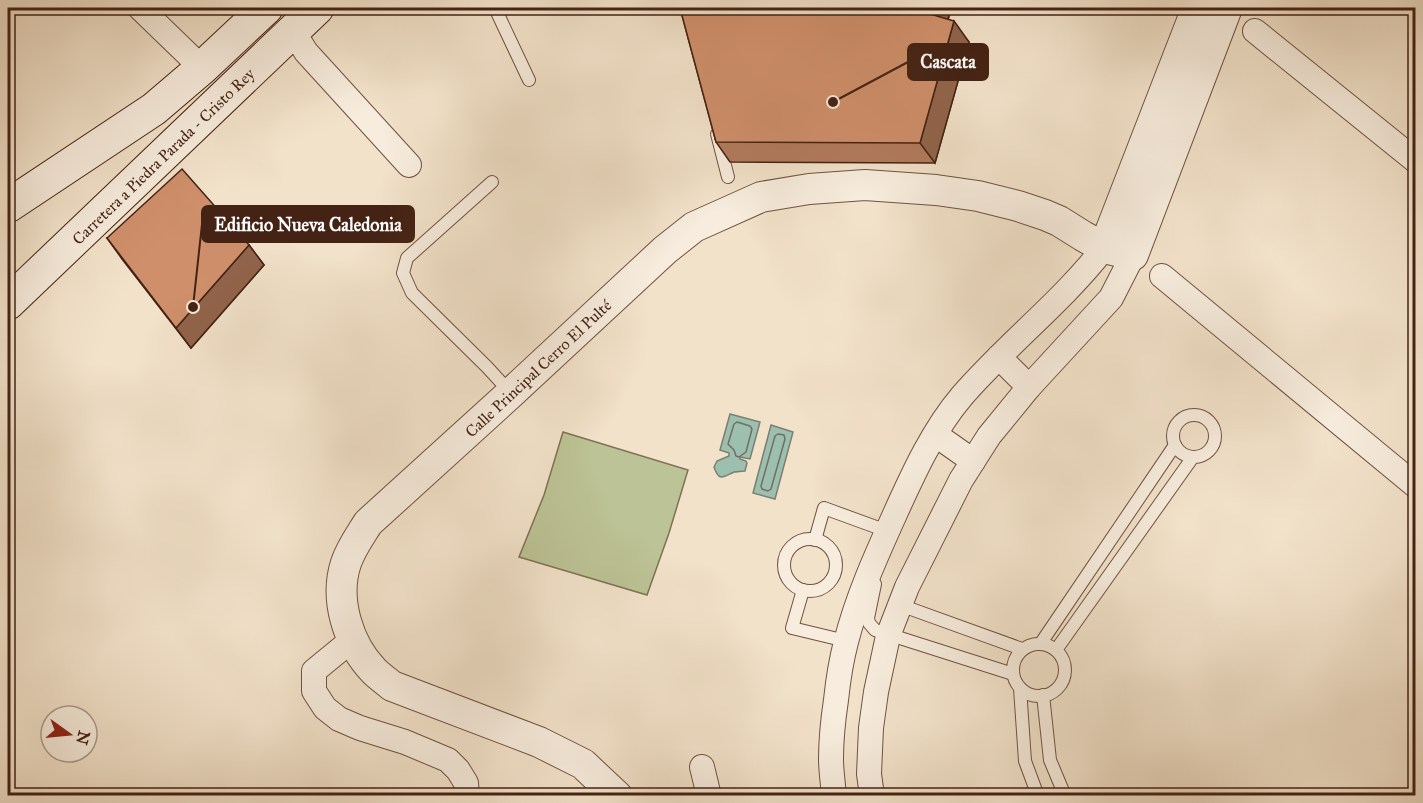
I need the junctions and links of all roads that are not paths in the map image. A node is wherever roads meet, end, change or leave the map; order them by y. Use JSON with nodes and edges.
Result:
{"nodes":[{"id":1,"x":140,"y":8,"type":"edge"},
{"id":2,"x":266,"y":8,"type":"edge"},
{"id":3,"x":317,"y":8,"type":"edge"},
{"id":4,"x":495,"y":8,"type":"edge"},
{"id":5,"x":1197,"y":8,"type":"edge"},
{"id":6,"x":1227,"y":8,"type":"edge"},
{"id":7,"x":293,"y":31,"type":"junction"},
{"id":8,"x":1255,"y":31,"type":"dead end"},
{"id":9,"x":202,"y":68,"type":"junction"},
{"id":10,"x":529,"y":80,"type":"dead end"},
{"id":11,"x":714,"y":121,"type":"edge"},
{"id":12,"x":1416,"y":161,"type":"edge"},
{"id":13,"x":409,"y":165,"type":"dead end"},
{"id":14,"x":728,"y":177,"type":"dead end"},
{"id":15,"x":492,"y":182,"type":"dead end"},
{"id":16,"x":8,"y":206,"type":"edge"},
{"id":17,"x":1104,"y":248,"type":"junction"},
{"id":18,"x":1133,"y":255,"type":"junction"},
{"id":19,"x":1162,"y":276,"type":"dead end"},
{"id":20,"x":8,"y":303,"type":"edge"},
{"id":21,"x":999,"y":357,"type":"junction"},
{"id":22,"x":1029,"y":387,"type":"junction"},
{"id":23,"x":511,"y":393,"type":"junction"},
{"id":24,"x":936,"y":435,"type":"junction"},
{"id":25,"x":1175,"y":445,"type":"junction"},
{"id":26,"x":1193,"y":457,"type":"junction"},
{"id":27,"x":973,"y":461,"type":"junction"},
{"id":28,"x":1416,"y":486,"type":"edge"},
{"id":29,"x":888,"y":531,"type":"junction"},
{"id":30,"x":815,"y":540,"type":"junction"},
{"id":31,"x":876,"y":556,"type":"junction"},
{"id":32,"x":803,"y":590,"type":"junction"},
{"id":33,"x":900,"y":605,"type":"junction"},
{"id":34,"x":888,"y":636,"type":"junction"},
{"id":35,"x":354,"y":639,"type":"junction"},
{"id":36,"x":846,"y":641,"type":"junction"},
{"id":37,"x":1041,"y":643,"type":"junction"},
{"id":38,"x":1022,"y":649,"type":"junction"},
{"id":39,"x":1056,"y":650,"type":"junction"},
{"id":40,"x":1013,"y":674,"type":"junction"},
{"id":41,"x":1020,"y":688,"type":"junction"},
{"id":42,"x":1043,"y":695,"type":"junction"},
{"id":43,"x":702,"y":766,"type":"dead end"},
{"id":44,"x":467,"y":795,"type":"edge"},
{"id":45,"x":617,"y":795,"type":"edge"},
{"id":46,"x":709,"y":795,"type":"edge"},
{"id":47,"x":834,"y":795,"type":"edge"},
{"id":48,"x":872,"y":795,"type":"edge"},
{"id":49,"x":1038,"y":795,"type":"edge"},
{"id":50,"x":1065,"y":795,"type":"edge"}],
"edges":[{"from":1,"to":9,"type":"street"},
{"from":2,"to":9,"type":"main road"},
{"from":3,"to":7,"type":"main road","name":"Carretera a Piedra Parada - Cristo Rey"},
{"from":4,"to":10,"type":"lane"},
{"from":5,"to":17,"type":"street"},
{"from":6,"to":18,"type":"street"},
{"from":7,"to":13,"type":"street"},
{"from":7,"to":20,"type":"main road","name":"Carretera a Piedra Parada - Cristo Rey"},
{"from":8,"to":12,"type":"street"},
{"from":9,"to":16,"type":"main road"},
{"from":11,"to":14,"type":"lane"},
{"from":15,"to":23,"type":"lane"},
{"from":17,"to":18,"type":"street","name":"Calle Principal Cerro El Pulté"},
{"from":17,"to":21,"type":"street"},
{"from":17,"to":23,"type":"street","name":"Calle Principal Cerro El Pulté"},
{"from":18,"to":22,"type":"street"},
{"from":19,"to":28,"type":"street"},
{"from":21,"to":22,"type":"street"},
{"from":21,"to":24,"type":"street"},
{"from":22,"to":27,"type":"street"},
{"from":23,"to":35,"type":"street","name":"Calle Principal Cerro El Pulté"},
{"from":24,"to":27,"type":"street"},
{"from":24,"to":29,"type":"street"},
{"from":25,"to":26,"type":"lane"},
{"from":25,"to":26,"type":"lane"},
{"from":25,"to":37,"type":"lane"},
{"from":26,"to":39,"type":"lane"},
{"from":27,"to":33,"type":"street"},
{"from":29,"to":30,"type":"lane"},
{"from":29,"to":31,"type":"street"},
{"from":30,"to":32,"type":"lane"},
{"from":30,"to":32,"type":"lane"},
{"from":31,"to":34,"type":"lane"},
{"from":31,"to":36,"type":"street"},
{"from":32,"to":36,"type":"lane"},
{"from":33,"to":34,"type":"street"},
{"from":33,"to":38,"type":"lane"},
{"from":34,"to":40,"type":"lane"},
{"from":34,"to":48,"type":"street"},
{"from":35,"to":44,"type":"street"},
{"from":35,"to":45,"type":"street","name":"Calle Principal Cerro El Pulté"},
{"from":36,"to":47,"type":"street"},
{"from":37,"to":38,"type":"lane"},
{"from":37,"to":39,"type":"lane"},
{"from":38,"to":40,"type":"lane"},
{"from":39,"to":42,"type":"lane"},
{"from":40,"to":41,"type":"lane"},
{"from":41,"to":42,"type":"lane"},
{"from":41,"to":49,"type":"lane"},
{"from":42,"to":50,"type":"lane"},
{"from":43,"to":46,"type":"street"}]}
